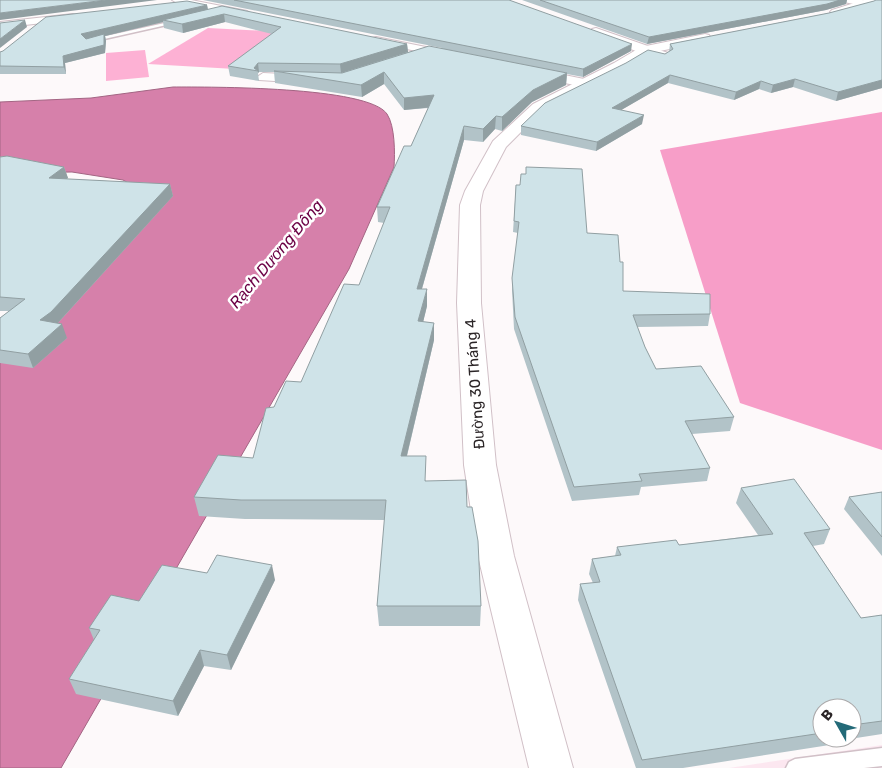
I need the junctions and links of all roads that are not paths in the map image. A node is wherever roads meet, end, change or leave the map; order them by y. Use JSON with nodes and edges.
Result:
{"nodes":[{"id":1,"x":847,"y":0,"type":"edge"},
{"id":2,"x":174,"y":2,"type":"edge"},
{"id":3,"x":871,"y":2,"type":"edge"},
{"id":4,"x":882,"y":8,"type":"edge"},
{"id":5,"x":226,"y":10,"type":"junction"},
{"id":6,"x":208,"y":14,"type":"edge"},
{"id":7,"x":83,"y":15,"type":"edge"},
{"id":8,"x":254,"y":16,"type":"edge"},
{"id":9,"x":44,"y":20,"type":"junction"},
{"id":10,"x":180,"y":20,"type":"edge"},
{"id":11,"x":0,"y":25,"type":"edge"},
{"id":12,"x":580,"y":27,"type":"edge"},
{"id":13,"x":29,"y":32,"type":"edge"},
{"id":14,"x":365,"y":38,"type":"edge"},
{"id":15,"x":87,"y":42,"type":"edge"},
{"id":16,"x":431,"y":50,"type":"junction"},
{"id":17,"x":646,"y":50,"type":"junction"},
{"id":18,"x":663,"y":56,"type":"junction"},
{"id":19,"x":460,"y":57,"type":"edge"},
{"id":20,"x":405,"y":60,"type":"edge"},
{"id":21,"x":619,"y":66,"type":"junction"},
{"id":22,"x":527,"y":71,"type":"edge"},
{"id":23,"x":263,"y":77,"type":"edge"},
{"id":24,"x":316,"y":79,"type":"edge"},
{"id":25,"x":584,"y":83,"type":"junction"},
{"id":26,"x":882,"y":757,"type":"edge"},
{"id":27,"x":834,"y":765,"type":"edge"},
{"id":28,"x":551,"y":768,"type":"edge"},
{"id":29,"x":795,"y":768,"type":"edge"}],
"edges":[{"from":1,"to":3,"type":"street"},
{"from":2,"to":5,"type":"street"},
{"from":3,"to":4,"type":"main road"},
{"from":3,"to":4,"type":"main road"},
{"from":5,"to":6,"type":"lane"},
{"from":5,"to":8,"type":"street"},
{"from":7,"to":9,"type":"street"},
{"from":9,"to":11,"type":"street"},
{"from":9,"to":13,"type":"street"},
{"from":10,"to":15,"type":"lane"},
{"from":12,"to":17,"type":"main road"},
{"from":14,"to":16,"type":"street"},
{"from":16,"to":19,"type":"street"},
{"from":16,"to":20,"type":"street"},
{"from":17,"to":18,"type":"main road"},
{"from":17,"to":18,"type":"main road","name":"Đường 30 Tháng 4"},
{"from":17,"to":21,"type":"main road","name":"Đường 30 Tháng 4"},
{"from":18,"to":21,"type":"main road","name":"Đường 30 Tháng 4"},
{"from":21,"to":25,"type":"main road","name":"Đường 30 Tháng 4"},
{"from":22,"to":25,"type":"street"},
{"from":23,"to":24,"type":"street"},
{"from":25,"to":28,"type":"main road","name":"Đường 30 Tháng 4"},
{"from":26,"to":27,"type":"lane"},
{"from":27,"to":29,"type":"lane"}]}
